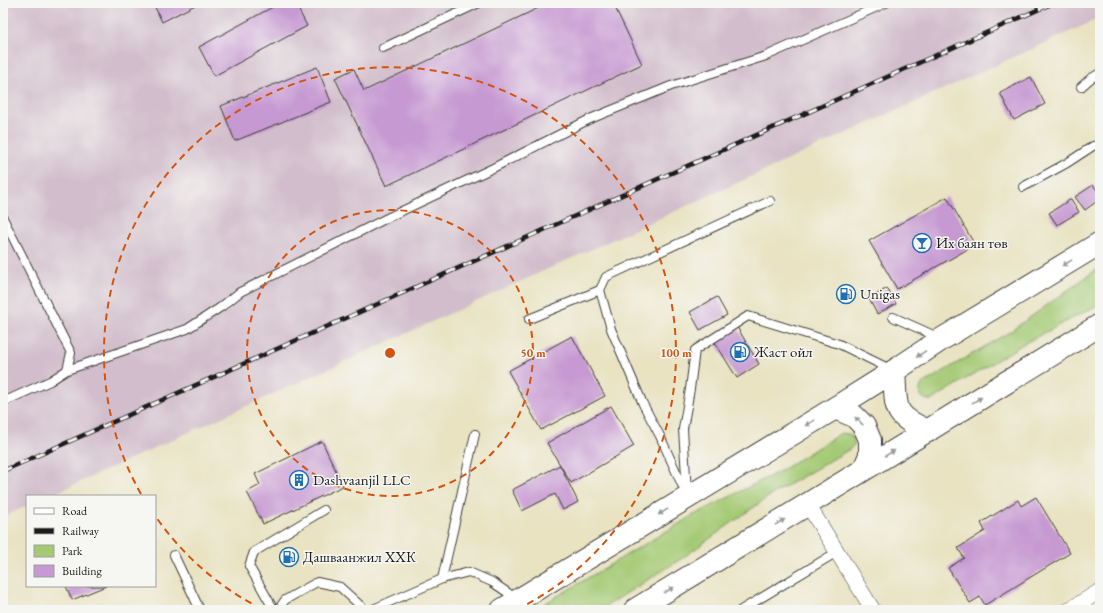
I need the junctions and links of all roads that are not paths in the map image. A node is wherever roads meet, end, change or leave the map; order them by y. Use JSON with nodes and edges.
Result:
{"nodes":[{"id":1,"x":479,"y":3,"type":"edge"},
{"id":2,"x":886,"y":3,"type":"edge"},
{"id":3,"x":383,"y":48,"type":"dead end"},
{"id":4,"x":1100,"y":73,"type":"edge"},
{"id":5,"x":1081,"y":87,"type":"dead end"},
{"id":6,"x":1100,"y":144,"type":"edge"},
{"id":7,"x":1023,"y":187,"type":"dead end"},
{"id":8,"x":770,"y":201,"type":"dead end"},
{"id":9,"x":3,"y":218,"type":"edge"},
{"id":10,"x":1100,"y":243,"type":"edge"},
{"id":11,"x":600,"y":290,"type":"junction"},
{"id":12,"x":892,"y":317,"type":"dead end"},
{"id":13,"x":529,"y":319,"type":"dead end"},
{"id":14,"x":1100,"y":325,"type":"edge"},
{"id":15,"x":942,"y":339,"type":"junction"},
{"id":16,"x":67,"y":370,"type":"junction"},
{"id":17,"x":894,"y":371,"type":"junction"},
{"id":18,"x":3,"y":402,"type":"edge"},
{"id":19,"x":835,"y":408,"type":"junction"},
{"id":20,"x":928,"y":430,"type":"junction"},
{"id":21,"x":475,"y":434,"type":"dead end"},
{"id":22,"x":864,"y":469,"type":"junction"},
{"id":23,"x":688,"y":497,"type":"junction"},
{"id":24,"x":808,"y":505,"type":"junction"},
{"id":25,"x":324,"y":510,"type":"dead end"},
{"id":26,"x":838,"y":552,"type":"junction"},
{"id":27,"x":174,"y":555,"type":"dead end"},
{"id":28,"x":442,"y":579,"type":"junction"},
{"id":29,"x":1100,"y":591,"type":"edge"},
{"id":30,"x":510,"y":605,"type":"edge"},
{"id":31,"x":200,"y":610,"type":"edge"},
{"id":32,"x":274,"y":610,"type":"edge"},
{"id":33,"x":278,"y":610,"type":"edge"},
{"id":34,"x":365,"y":610,"type":"edge"},
{"id":35,"x":370,"y":610,"type":"edge"},
{"id":36,"x":635,"y":610,"type":"edge"},
{"id":37,"x":741,"y":610,"type":"edge"},
{"id":38,"x":873,"y":610,"type":"edge"},
{"id":39,"x":1069,"y":610,"type":"edge"}],
"edges":[{"from":1,"to":3,"type":"lane"},
{"from":2,"to":16,"type":"lane"},
{"from":4,"to":5,"type":"lane"},
{"from":6,"to":7,"type":"lane"},
{"from":8,"to":11,"type":"lane"},
{"from":9,"to":16,"type":"lane"},
{"from":10,"to":15,"type":"highway","one_way":true},
{"from":11,"to":13,"type":"lane"},
{"from":11,"to":23,"type":"lane"},
{"from":12,"to":15,"type":"lane"},
{"from":20,"to":14,"type":"highway","one_way":true},
{"from":15,"to":17,"type":"highway","one_way":true},
{"from":16,"to":18,"type":"lane"},
{"from":17,"to":19,"type":"highway"},
{"from":17,"to":20,"type":"highway"},
{"from":17,"to":23,"type":"lane"},
{"from":22,"to":19,"type":"highway","one_way":true},
{"from":19,"to":23,"type":"highway","one_way":true},
{"from":22,"to":20,"type":"highway","one_way":true},
{"from":21,"to":28,"type":"lane"},
{"from":22,"to":24,"type":"highway"},
{"from":23,"to":30,"type":"highway","one_way":true},
{"from":24,"to":26,"type":"street"},
{"from":36,"to":24,"type":"highway","one_way":true},
{"from":25,"to":32,"type":"lane"},
{"from":26,"to":37,"type":"lane"},
{"from":26,"to":38,"type":"street"},
{"from":27,"to":31,"type":"lane"},
{"from":28,"to":30,"type":"lane"},
{"from":28,"to":35,"type":"lane"},
{"from":29,"to":39,"type":"street"},
{"from":33,"to":34,"type":"lane"}]}
